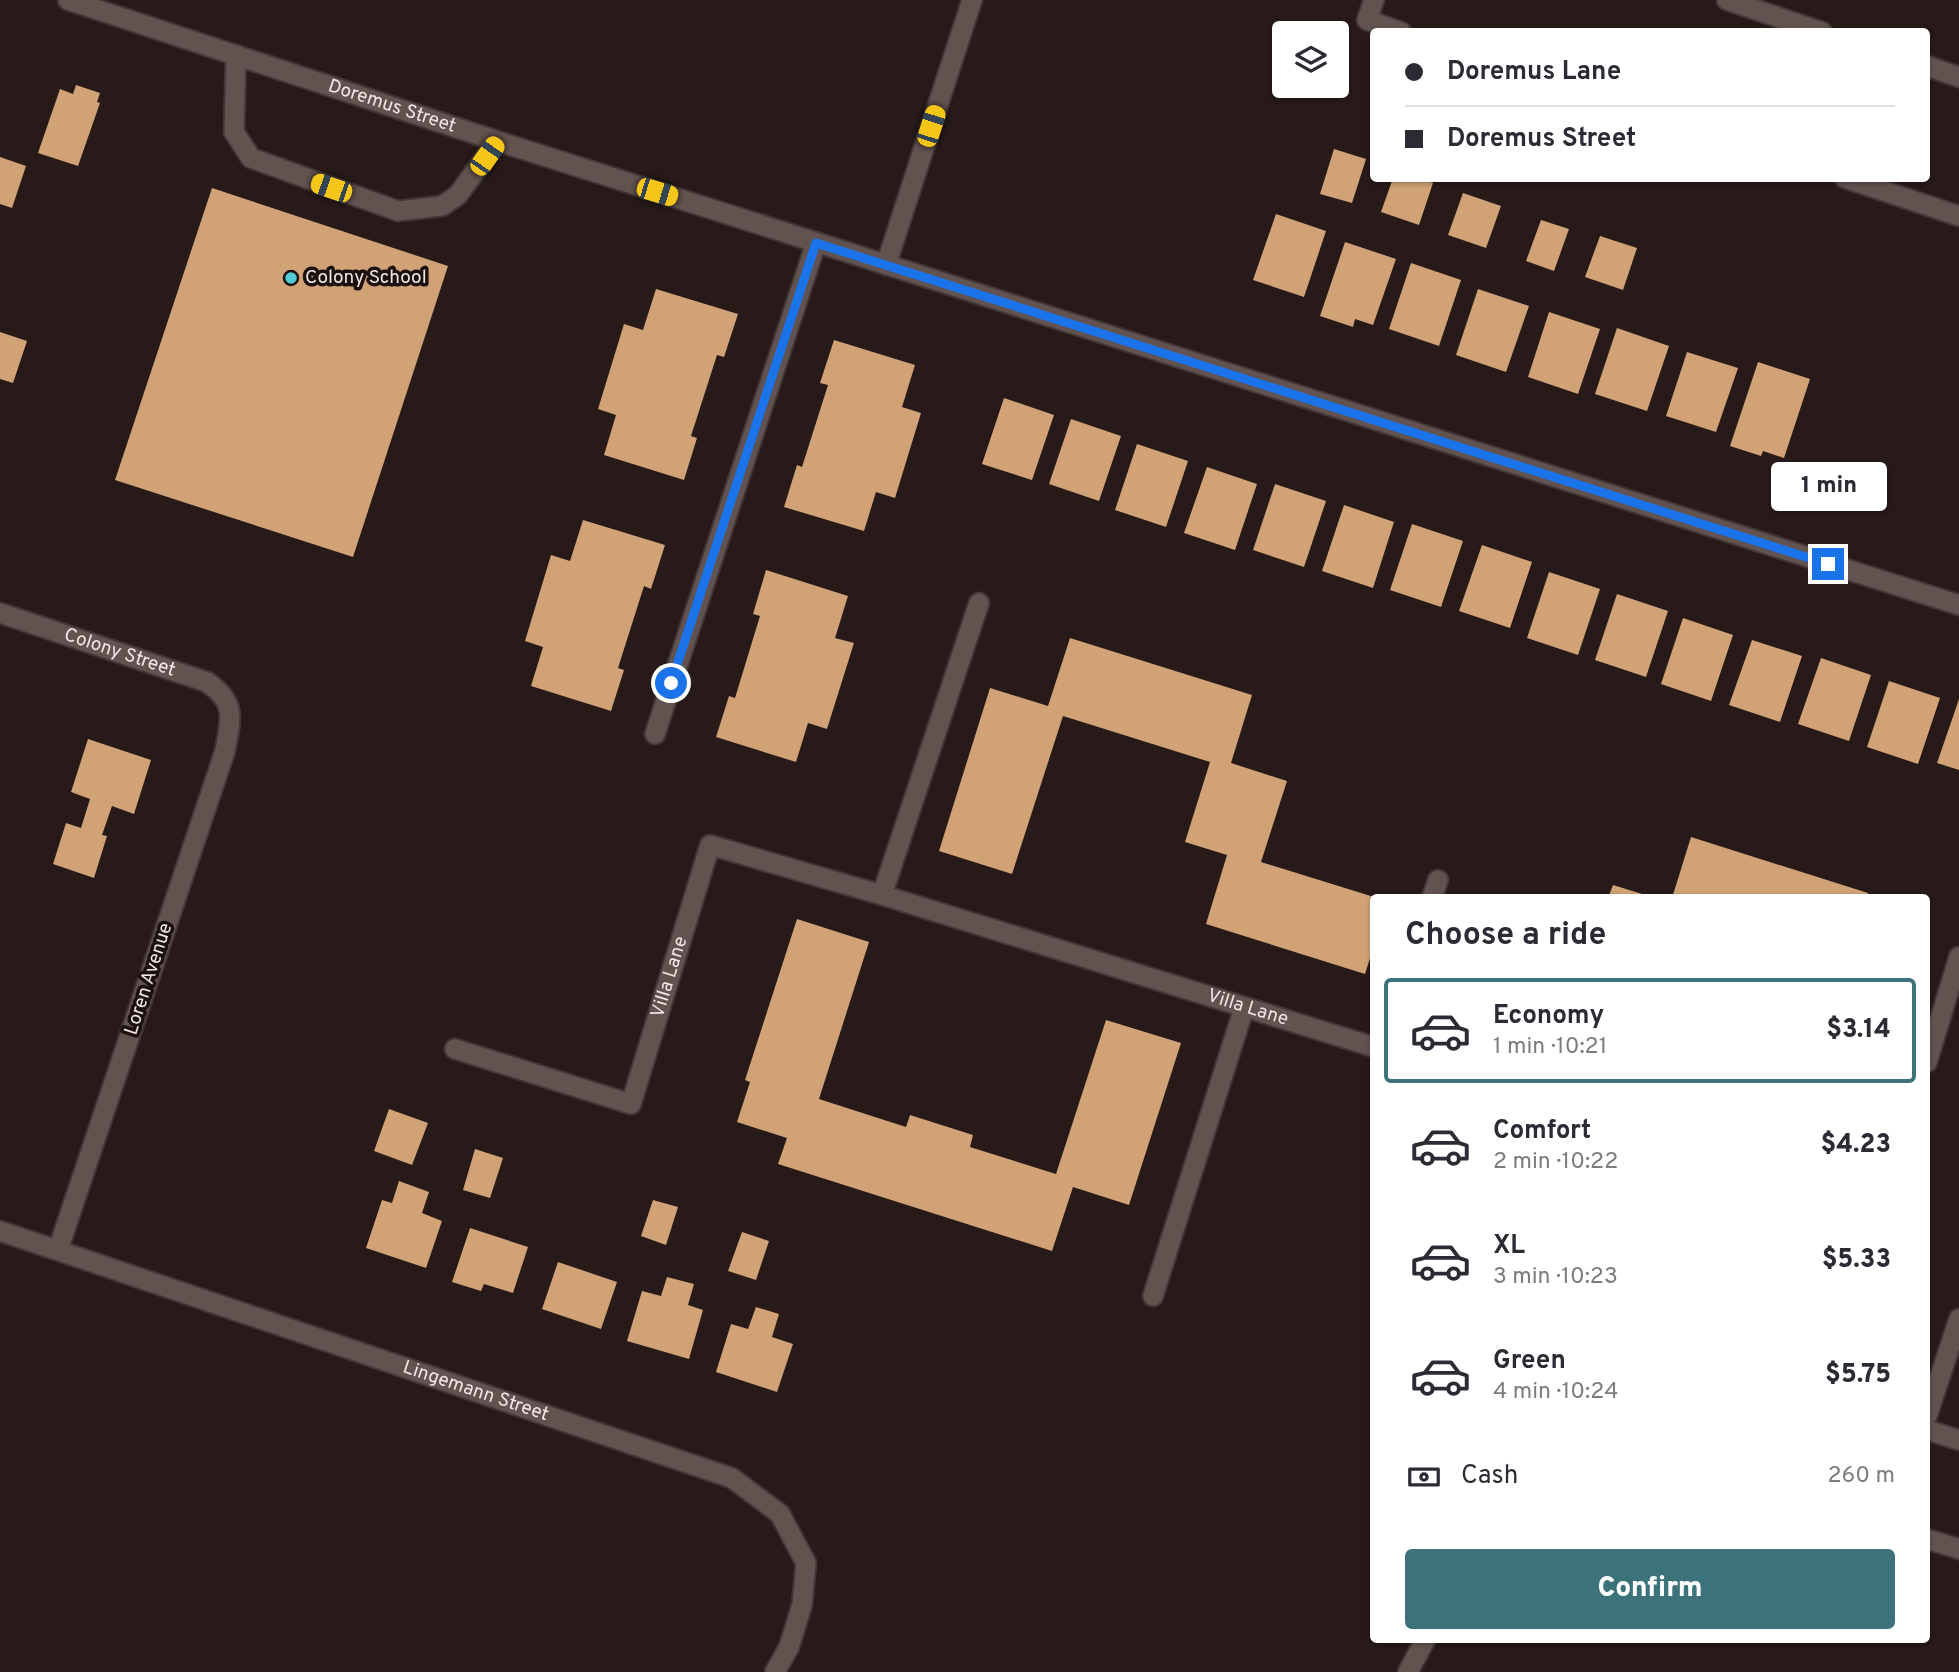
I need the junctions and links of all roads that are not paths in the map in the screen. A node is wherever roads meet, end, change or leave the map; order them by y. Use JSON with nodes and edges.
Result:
{"nodes":[{"id":1,"x":68,"y":0,"type":"edge"},
{"id":2,"x":972,"y":0,"type":"edge"},
{"id":3,"x":1374,"y":0,"type":"edge"},
{"id":4,"x":1727,"y":0,"type":"edge"},
{"id":5,"x":1390,"y":28,"type":"edge"},
{"id":6,"x":1810,"y":28,"type":"edge"},
{"id":7,"x":236,"y":55,"type":"junction"},
{"id":8,"x":1930,"y":67,"type":"edge"},
{"id":9,"x":1959,"y":77,"type":"edge"},
{"id":10,"x":497,"y":141,"type":"junction"},
{"id":11,"x":1857,"y":182,"type":"edge"},
{"id":12,"x":1959,"y":216,"type":"edge"},
{"id":13,"x":816,"y":243,"type":"junction"},
{"id":14,"x":886,"y":265,"type":"junction"},
{"id":15,"x":979,"y":603,"type":"dead end"},
{"id":16,"x":1959,"y":605,"type":"edge"},
{"id":17,"x":0,"y":613,"type":"edge"},
{"id":18,"x":229,"y":705,"type":"joint"},
{"id":19,"x":655,"y":734,"type":"dead end"},
{"id":20,"x":882,"y":894,"type":"junction"},
{"id":21,"x":1959,"y":957,"type":"edge"},
{"id":22,"x":1244,"y":1008,"type":"junction"},
{"id":23,"x":1370,"y":1046,"type":"edge"},
{"id":24,"x":455,"y":1049,"type":"dead end"},
{"id":25,"x":1930,"y":1052,"type":"edge"},
{"id":26,"x":0,"y":1231,"type":"edge"},
{"id":27,"x":58,"y":1251,"type":"junction"},
{"id":28,"x":1153,"y":1296,"type":"dead end"},
{"id":29,"x":1959,"y":1322,"type":"edge"},
{"id":30,"x":1930,"y":1407,"type":"edge"},
{"id":31,"x":1930,"y":1431,"type":"edge"},
{"id":32,"x":1959,"y":1440,"type":"edge"},
{"id":33,"x":1930,"y":1540,"type":"edge"},
{"id":34,"x":1959,"y":1549,"type":"edge"},
{"id":35,"x":1422,"y":1643,"type":"edge"},
{"id":36,"x":775,"y":1672,"type":"edge"},
{"id":37,"x":1408,"y":1672,"type":"edge"}],
"edges":[{"from":1,"to":7,"type":"street","name":"Doremus Street"},
{"from":2,"to":14,"type":"street"},
{"from":3,"to":5,"type":"street"},
{"from":4,"to":6,"type":"street"},
{"from":7,"to":10,"type":"street","name":"Doremus Street"},
{"from":7,"to":10,"type":"street"},
{"from":8,"to":9,"type":"street"},
{"from":10,"to":13,"type":"street","name":"Doremus Street"},
{"from":11,"to":12,"type":"street"},
{"from":13,"to":14,"type":"street","name":"Doremus Street"},
{"from":13,"to":19,"type":"street"},
{"from":14,"to":16,"type":"street","name":"Doremus Street"},
{"from":15,"to":20,"type":"street"},
{"from":17,"to":18,"type":"street","name":"Colony Street"},
{"from":18,"to":27,"type":"street","name":"Loren Avenue"},
{"from":20,"to":22,"type":"street","name":"Villa Lane"},
{"from":20,"to":24,"type":"street","name":"Villa Lane"},
{"from":21,"to":25,"type":"street"},
{"from":22,"to":23,"type":"street","name":"Villa Lane"},
{"from":22,"to":28,"type":"street"},
{"from":26,"to":27,"type":"street","name":"Lingemann Street"},
{"from":27,"to":36,"type":"street","name":"Lingemann Street"},
{"from":29,"to":30,"type":"street"},
{"from":31,"to":32,"type":"street"},
{"from":33,"to":34,"type":"street"},
{"from":35,"to":37,"type":"street"}]}
